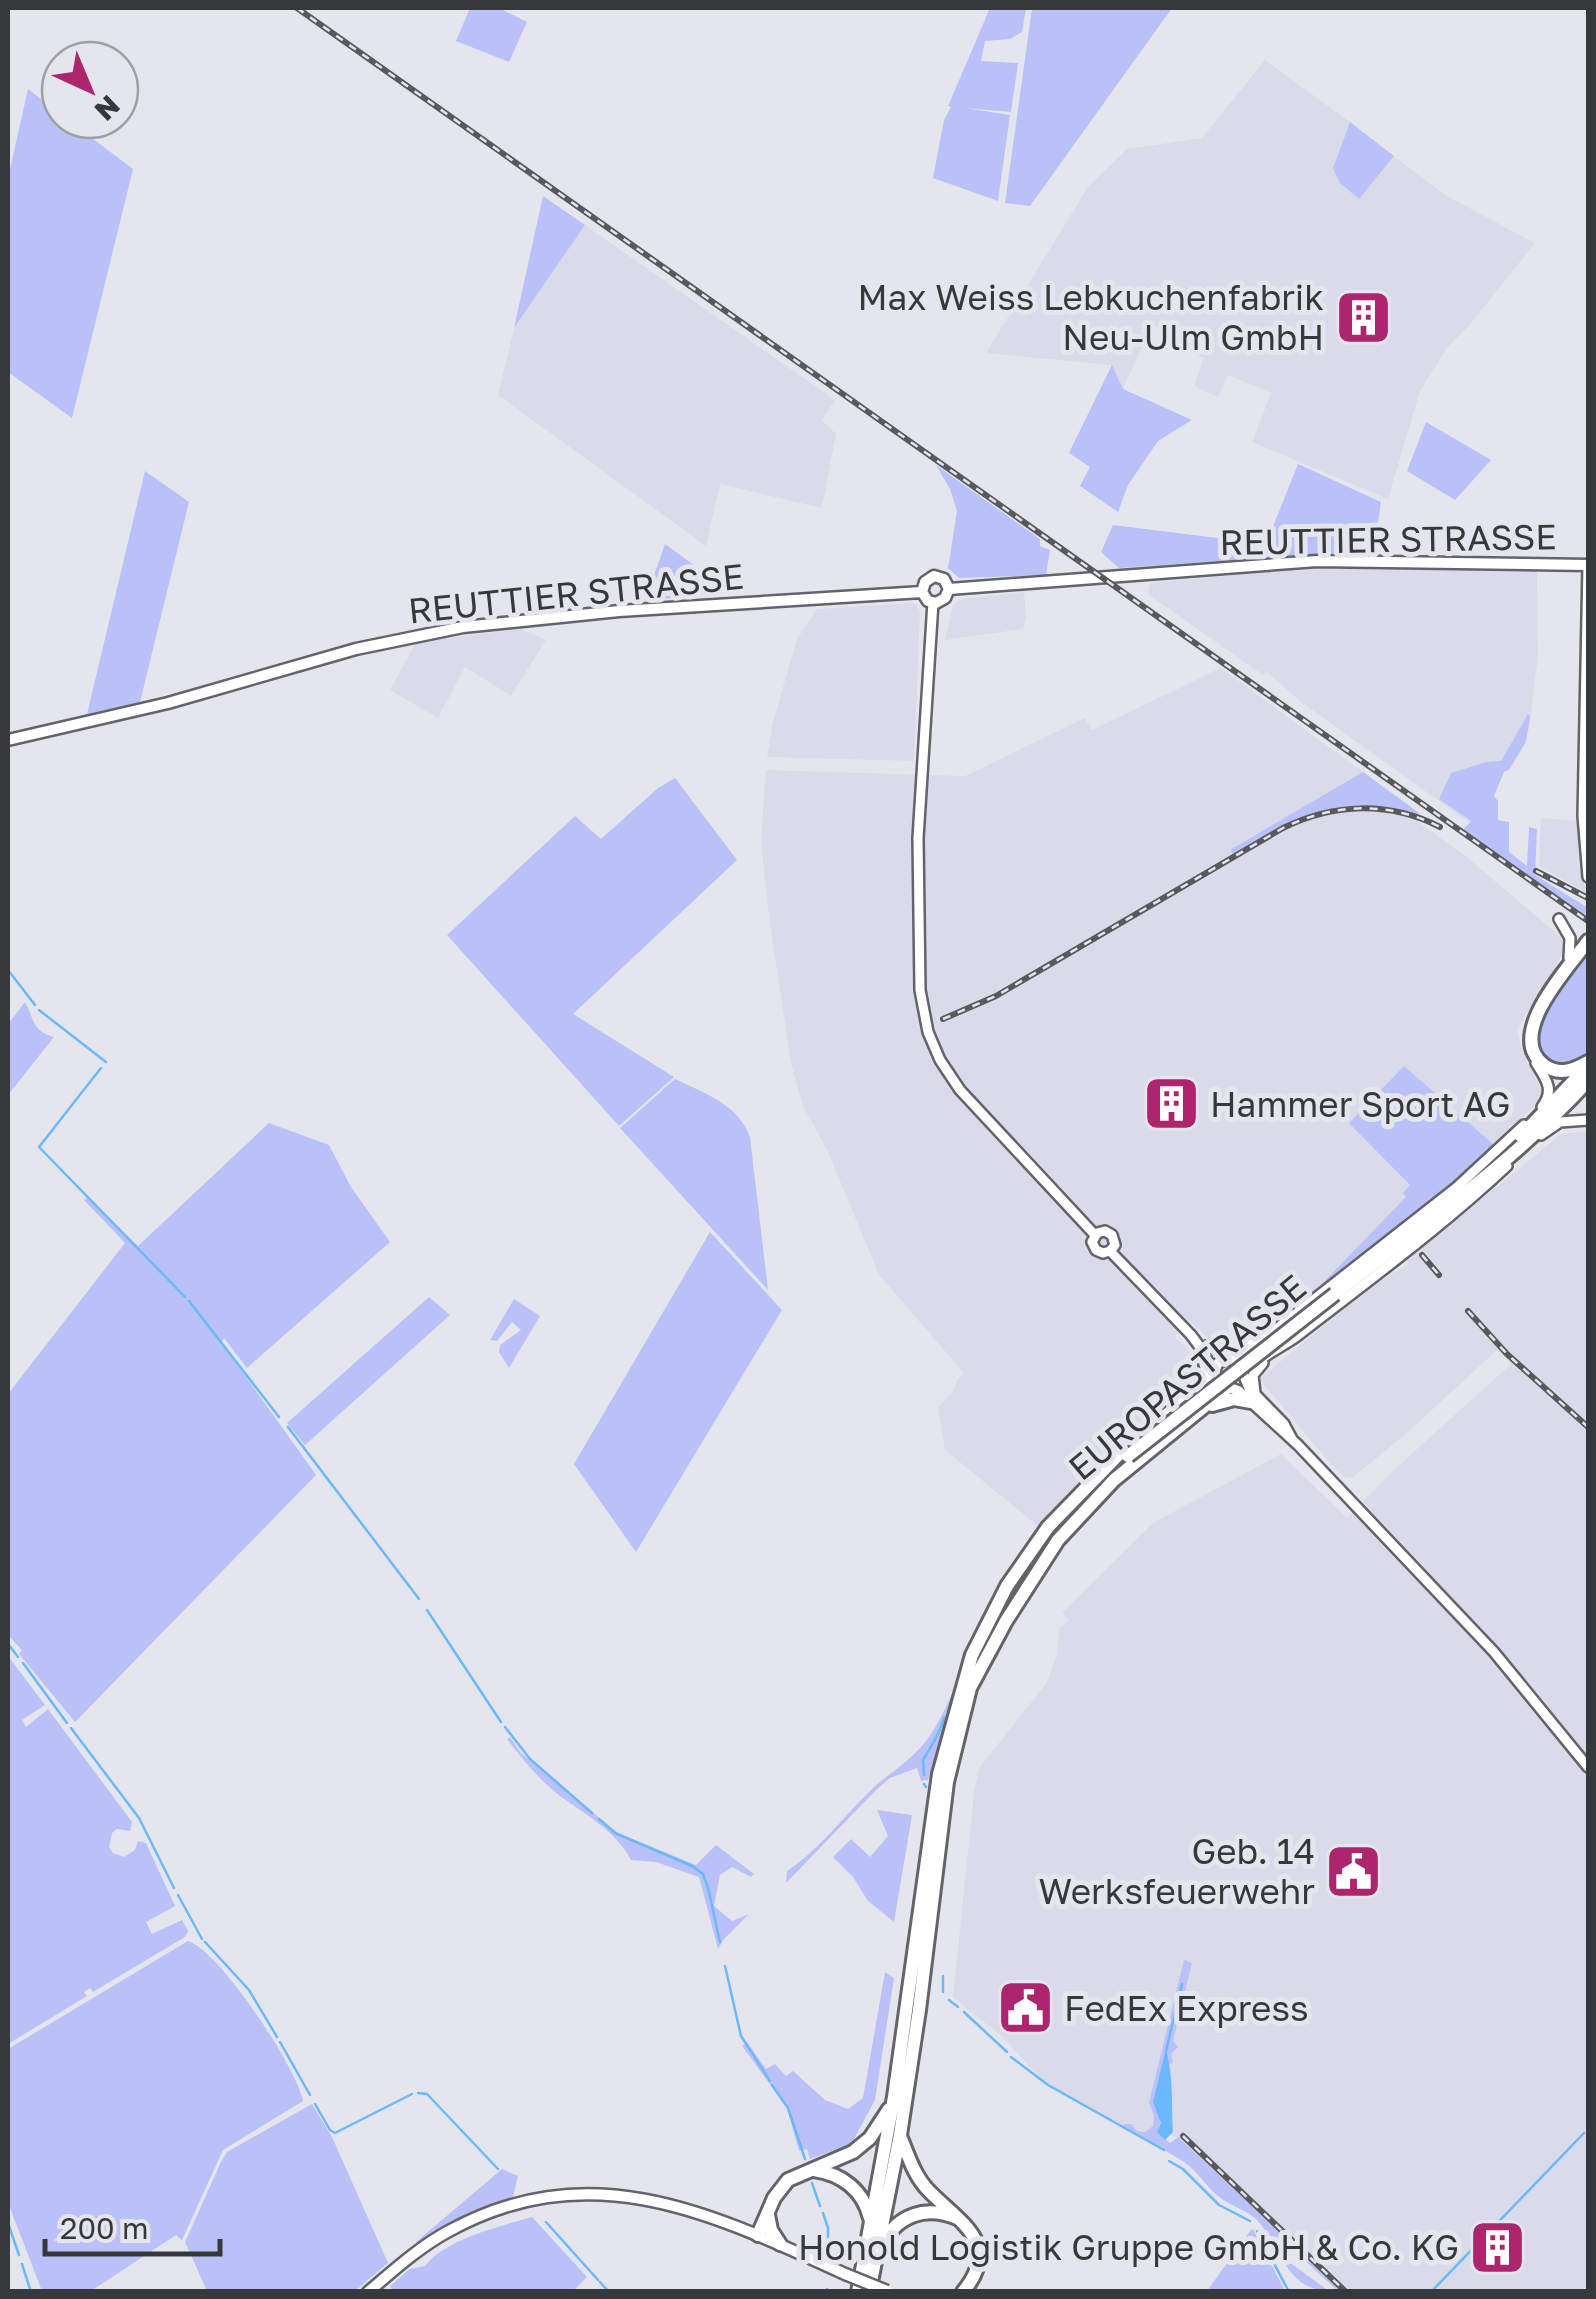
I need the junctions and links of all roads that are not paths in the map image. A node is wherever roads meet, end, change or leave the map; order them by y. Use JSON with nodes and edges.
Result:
{"nodes":[{"id":1,"x":1588,"y":564,"type":"edge"},
{"id":2,"x":949,"y":589,"type":"junction"},
{"id":3,"x":922,"y":592,"type":"junction"},
{"id":4,"x":933,"y":602,"type":"junction"},
{"id":5,"x":8,"y":740,"type":"edge"},
{"id":6,"x":1588,"y":877,"type":"edge"},
{"id":7,"x":1559,"y":920,"type":"dead end"},
{"id":8,"x":1585,"y":938,"type":"edge"},
{"id":9,"x":1569,"y":958,"type":"junction"},
{"id":10,"x":1588,"y":1064,"type":"edge"},
{"id":11,"x":1588,"y":1081,"type":"edge"},
{"id":12,"x":1562,"y":1102,"type":"junction"},
{"id":13,"x":1588,"y":1120,"type":"edge"},
{"id":14,"x":1520,"y":1129,"type":"junction"},
{"id":15,"x":1531,"y":1143,"type":"junction"},
{"id":16,"x":1095,"y":1234,"type":"junction"},
{"id":17,"x":1110,"y":1251,"type":"junction"},
{"id":18,"x":1262,"y":1340,"type":"junction"},
{"id":19,"x":1205,"y":1349,"type":"junction"},
{"id":20,"x":1272,"y":1354,"type":"junction"},
{"id":21,"x":1229,"y":1359,"type":"junction"},
{"id":22,"x":1215,"y":1372,"type":"junction"},
{"id":23,"x":1243,"y":1375,"type":"junction"},
{"id":24,"x":1230,"y":1387,"type":"junction"},
{"id":25,"x":1187,"y":1398,"type":"junction"},
{"id":26,"x":1253,"y":1399,"type":"junction"},
{"id":27,"x":1200,"y":1409,"type":"junction"},
{"id":28,"x":966,"y":1687,"type":"junction"},
{"id":29,"x":1588,"y":1767,"type":"edge"},
{"id":30,"x":894,"y":2098,"type":"junction"},
{"id":31,"x":900,"y":2136,"type":"junction"},
{"id":32,"x":806,"y":2170,"type":"junction"},
{"id":33,"x":768,"y":2213,"type":"junction"},
{"id":34,"x":964,"y":2222,"type":"junction"},
{"id":35,"x":872,"y":2224,"type":"junction"},
{"id":36,"x":758,"y":2235,"type":"junction"},
{"id":37,"x":780,"y":2244,"type":"junction"},
{"id":38,"x":876,"y":2260,"type":"junction"},
{"id":39,"x":887,"y":2291,"type":"edge"},
{"id":40,"x":368,"y":2292,"type":"edge"},
{"id":41,"x":858,"y":2292,"type":"edge"},
{"id":42,"x":869,"y":2292,"type":"edge"},
{"id":43,"x":964,"y":2292,"type":"edge"}],
"edges":[{"from":1,"to":2,"type":"main road","name":"REUTTIER STRASSE"},
{"from":1,"to":6,"type":"street"},
{"from":2,"to":3,"type":"main road"},
{"from":2,"to":4,"type":"main road"},
{"from":3,"to":4,"type":"main road"},
{"from":3,"to":5,"type":"main road","name":"REUTTIER STRASSE"},
{"from":4,"to":16,"type":"street"},
{"from":7,"to":9,"type":"street"},
{"from":8,"to":9,"type":"street"},
{"from":8,"to":10,"type":"highway"},
{"from":9,"to":14,"type":"street","name":"EUROPASTRASSE"},
{"from":10,"to":12,"type":"highway","name":"EUROPASTRASSE"},
{"from":11,"to":12,"type":"highway","name":"EUROPASTRASSE"},
{"from":12,"to":14,"type":"highway"},
{"from":12,"to":15,"type":"highway"},
{"from":12,"to":28,"type":"highway","name":"EUROPASTRASSE","bridge":true},
{"from":13,"to":15,"type":"street","name":"EUROPASTRASSE"},
{"from":14,"to":18,"type":"street","name":"EUROPASTRASSE"},
{"from":15,"to":20,"type":"street","name":"EUROPASTRASSE"},
{"from":16,"to":17,"type":"street"},
{"from":16,"to":17,"type":"street"},
{"from":17,"to":19,"type":"street"},
{"from":18,"to":19,"type":"street"},
{"from":18,"to":21,"type":"street","name":"EUROPASTRASSE"},
{"from":19,"to":21,"type":"street"},
{"from":19,"to":22,"type":"street"},
{"from":19,"to":25,"type":"highway"},
{"from":20,"to":23,"type":"street","name":"EUROPASTRASSE"},
{"from":20,"to":26,"type":"street"},
{"from":21,"to":22,"type":"street"},
{"from":21,"to":23,"type":"street"},
{"from":22,"to":24,"type":"street"},
{"from":22,"to":25,"type":"highway"},
{"from":23,"to":24,"type":"street"},
{"from":23,"to":26,"type":"street"},
{"from":24,"to":26,"type":"street"},
{"from":24,"to":27,"type":"highway"},
{"from":25,"to":28,"type":"highway"},
{"from":26,"to":27,"type":"highway"},
{"from":26,"to":29,"type":"street"},
{"from":27,"to":28,"type":"highway"},
{"from":28,"to":30,"type":"highway"},
{"from":28,"to":31,"type":"highway"},
{"from":30,"to":32,"type":"highway"},
{"from":30,"to":35,"type":"highway"},
{"from":31,"to":34,"type":"highway"},
{"from":31,"to":38,"type":"highway"},
{"from":32,"to":33,"type":"highway"},
{"from":32,"to":35,"type":"highway"},
{"from":33,"to":36,"type":"highway"},
{"from":33,"to":37,"type":"highway"},
{"from":34,"to":38,"type":"highway"},
{"from":34,"to":43,"type":"highway"},
{"from":35,"to":41,"type":"highway"},
{"from":36,"to":37,"type":"main road"},
{"from":36,"to":40,"type":"main road"},
{"from":37,"to":39,"type":"main road","bridge":true},
{"from":38,"to":42,"type":"highway"}]}
